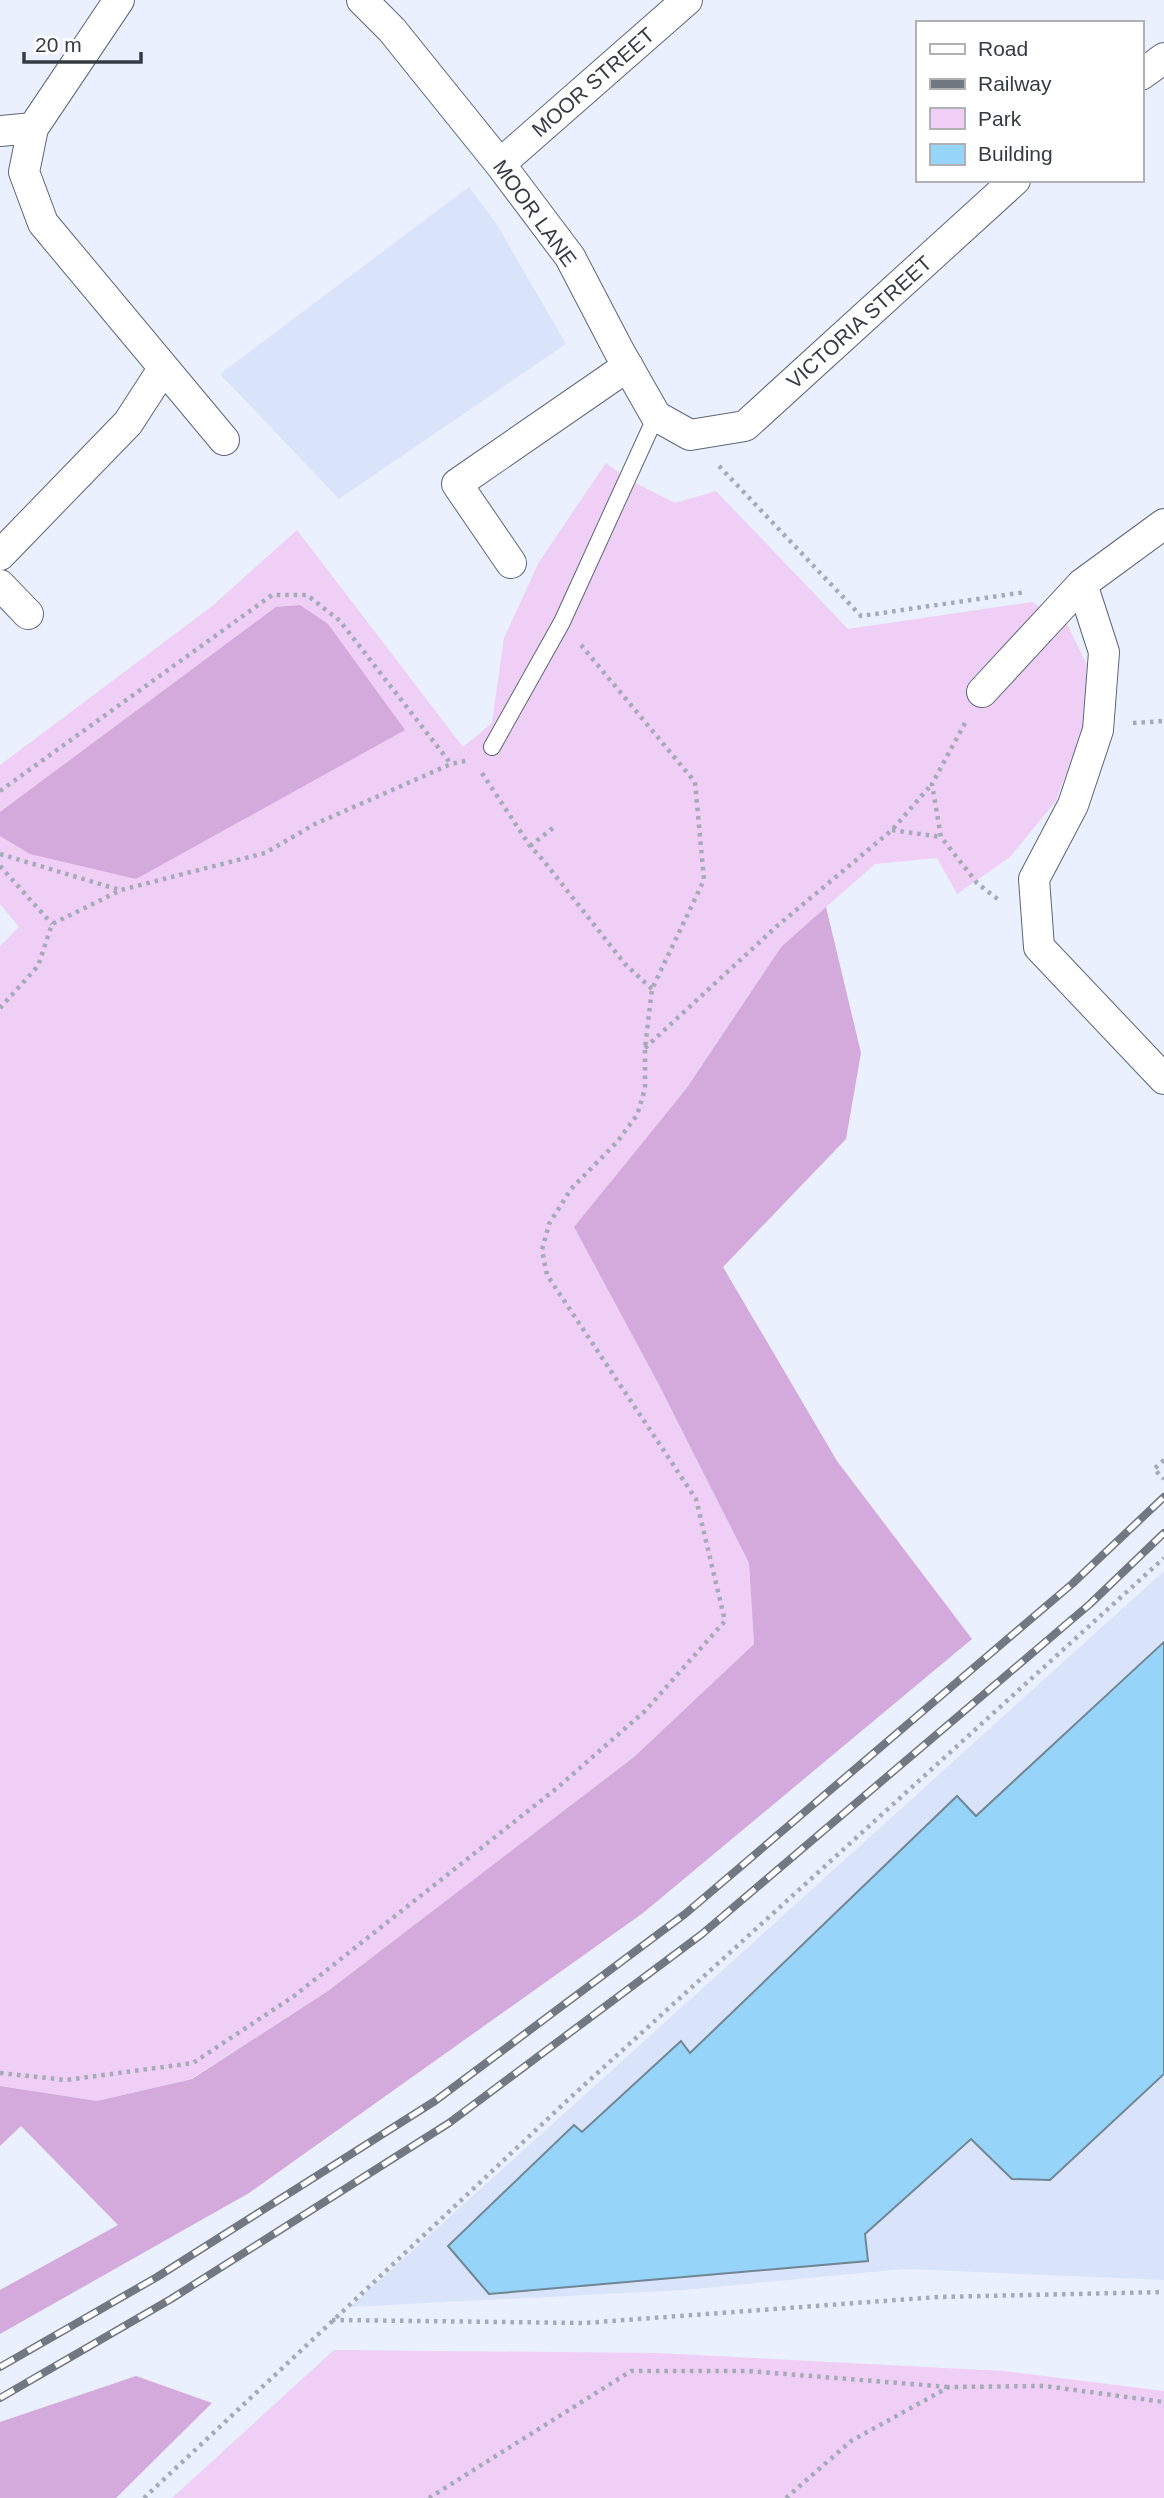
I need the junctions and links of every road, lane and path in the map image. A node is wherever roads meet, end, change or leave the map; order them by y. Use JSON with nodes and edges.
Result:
{"nodes":[{"id":1,"x":119,"y":0,"type":"edge"},
{"id":2,"x":687,"y":0,"type":"edge"},
{"id":3,"x":367,"y":2,"type":"edge"},
{"id":4,"x":1164,"y":58,"type":"edge"},
{"id":5,"x":1143,"y":74,"type":"edge"},
{"id":6,"x":33,"y":128,"type":"junction"},
{"id":7,"x":0,"y":131,"type":"edge"},
{"id":8,"x":500,"y":164,"type":"junction"},
{"id":9,"x":1013,"y":182,"type":"edge"},
{"id":10,"x":628,"y":366,"type":"junction"},
{"id":11,"x":163,"y":369,"type":"junction"},
{"id":12,"x":656,"y":416,"type":"junction"},
{"id":13,"x":690,"y":435,"type":"junction"},
{"id":14,"x":225,"y":440,"type":"dead end"},
{"id":15,"x":1164,"y":524,"type":"edge"},
{"id":16,"x":0,"y":555,"type":"edge"},
{"id":17,"x":511,"y":563,"type":"dead end"},
{"id":18,"x":1082,"y":584,"type":"junction"},
{"id":19,"x":0,"y":585,"type":"edge"},
{"id":20,"x":1027,"y":592,"type":"dead end"},
{"id":21,"x":28,"y":614,"type":"dead end"},
{"id":22,"x":562,"y":622,"type":"junction"},
{"id":23,"x":982,"y":692,"type":"joint"},
{"id":24,"x":492,"y":747,"type":"joint"},
{"id":25,"x":473,"y":760,"type":"junction"},
{"id":26,"x":452,"y":764,"type":"junction"},
{"id":27,"x":932,"y":784,"type":"junction"},
{"id":28,"x":0,"y":791,"type":"edge"},
{"id":29,"x":552,"y":828,"type":"dead end"},
{"id":30,"x":892,"y":830,"type":"junction"},
{"id":31,"x":941,"y":837,"type":"junction"},
{"id":32,"x":530,"y":846,"type":"junction"},
{"id":33,"x":0,"y":854,"type":"edge"},
{"id":34,"x":0,"y":866,"type":"edge"},
{"id":35,"x":121,"y":890,"type":"junction"},
{"id":36,"x":1003,"y":903,"type":"dead end"},
{"id":37,"x":52,"y":925,"type":"junction"},
{"id":38,"x":652,"y":989,"type":"junction"},
{"id":39,"x":0,"y":1008,"type":"edge"},
{"id":40,"x":645,"y":1048,"type":"junction"},
{"id":41,"x":1164,"y":1079,"type":"edge"},
{"id":42,"x":1164,"y":1460,"type":"edge"},
{"id":43,"x":1164,"y":1479,"type":"edge"},
{"id":44,"x":1164,"y":1558,"type":"edge"},
{"id":45,"x":0,"y":2073,"type":"edge"},
{"id":46,"x":1164,"y":2292,"type":"edge"},
{"id":47,"x":331,"y":2320,"type":"junction"},
{"id":48,"x":949,"y":2387,"type":"junction"},
{"id":49,"x":1164,"y":2402,"type":"edge"},
{"id":50,"x":144,"y":2498,"type":"edge"},
{"id":51,"x":429,"y":2498,"type":"edge"},
{"id":52,"x":786,"y":2498,"type":"edge"}],
"edges":[{"from":1,"to":6,"type":"street"},
{"from":2,"to":8,"type":"street","name":"MOOR STREET"},
{"from":3,"to":8,"type":"street","name":"MOOR LANE"},
{"from":4,"to":5,"type":"street"},
{"from":6,"to":7,"type":"street"},
{"from":6,"to":11,"type":"street"},
{"from":8,"to":10,"type":"street","name":"MOOR LANE"},
{"from":9,"to":13,"type":"street","name":"VICTORIA STREET"},
{"from":10,"to":12,"type":"street","name":"MOOR LANE"},
{"from":10,"to":17,"type":"street"},
{"from":11,"to":14,"type":"street"},
{"from":11,"to":16,"type":"street"},
{"from":12,"to":13,"type":"street"},
{"from":12,"to":22,"type":"lane"},
{"from":13,"to":20,"type":"path"},
{"from":15,"to":18,"type":"street"},
{"from":18,"to":23,"type":"street"},
{"from":18,"to":41,"type":"street"},
{"from":19,"to":21,"type":"street"},
{"from":22,"to":24,"type":"lane"},
{"from":22,"to":38,"type":"path"},
{"from":23,"to":27,"type":"path"},
{"from":24,"to":25,"type":"path"},
{"from":25,"to":26,"type":"path"},
{"from":25,"to":32,"type":"path"},
{"from":26,"to":28,"type":"path"},
{"from":26,"to":35,"type":"path"},
{"from":27,"to":30,"type":"path"},
{"from":27,"to":31,"type":"path"},
{"from":29,"to":32,"type":"path"},
{"from":30,"to":31,"type":"path"},
{"from":30,"to":40,"type":"path"},
{"from":31,"to":36,"type":"path"},
{"from":32,"to":38,"type":"path"},
{"from":33,"to":35,"type":"path"},
{"from":34,"to":37,"type":"path"},
{"from":35,"to":37,"type":"path"},
{"from":37,"to":39,"type":"path"},
{"from":38,"to":40,"type":"path"},
{"from":40,"to":45,"type":"path"},
{"from":42,"to":43,"type":"path"},
{"from":44,"to":47,"type":"path"},
{"from":46,"to":47,"type":"path"},
{"from":47,"to":50,"type":"path"},
{"from":48,"to":49,"type":"path"},
{"from":48,"to":51,"type":"path"},
{"from":48,"to":52,"type":"path"}]}
